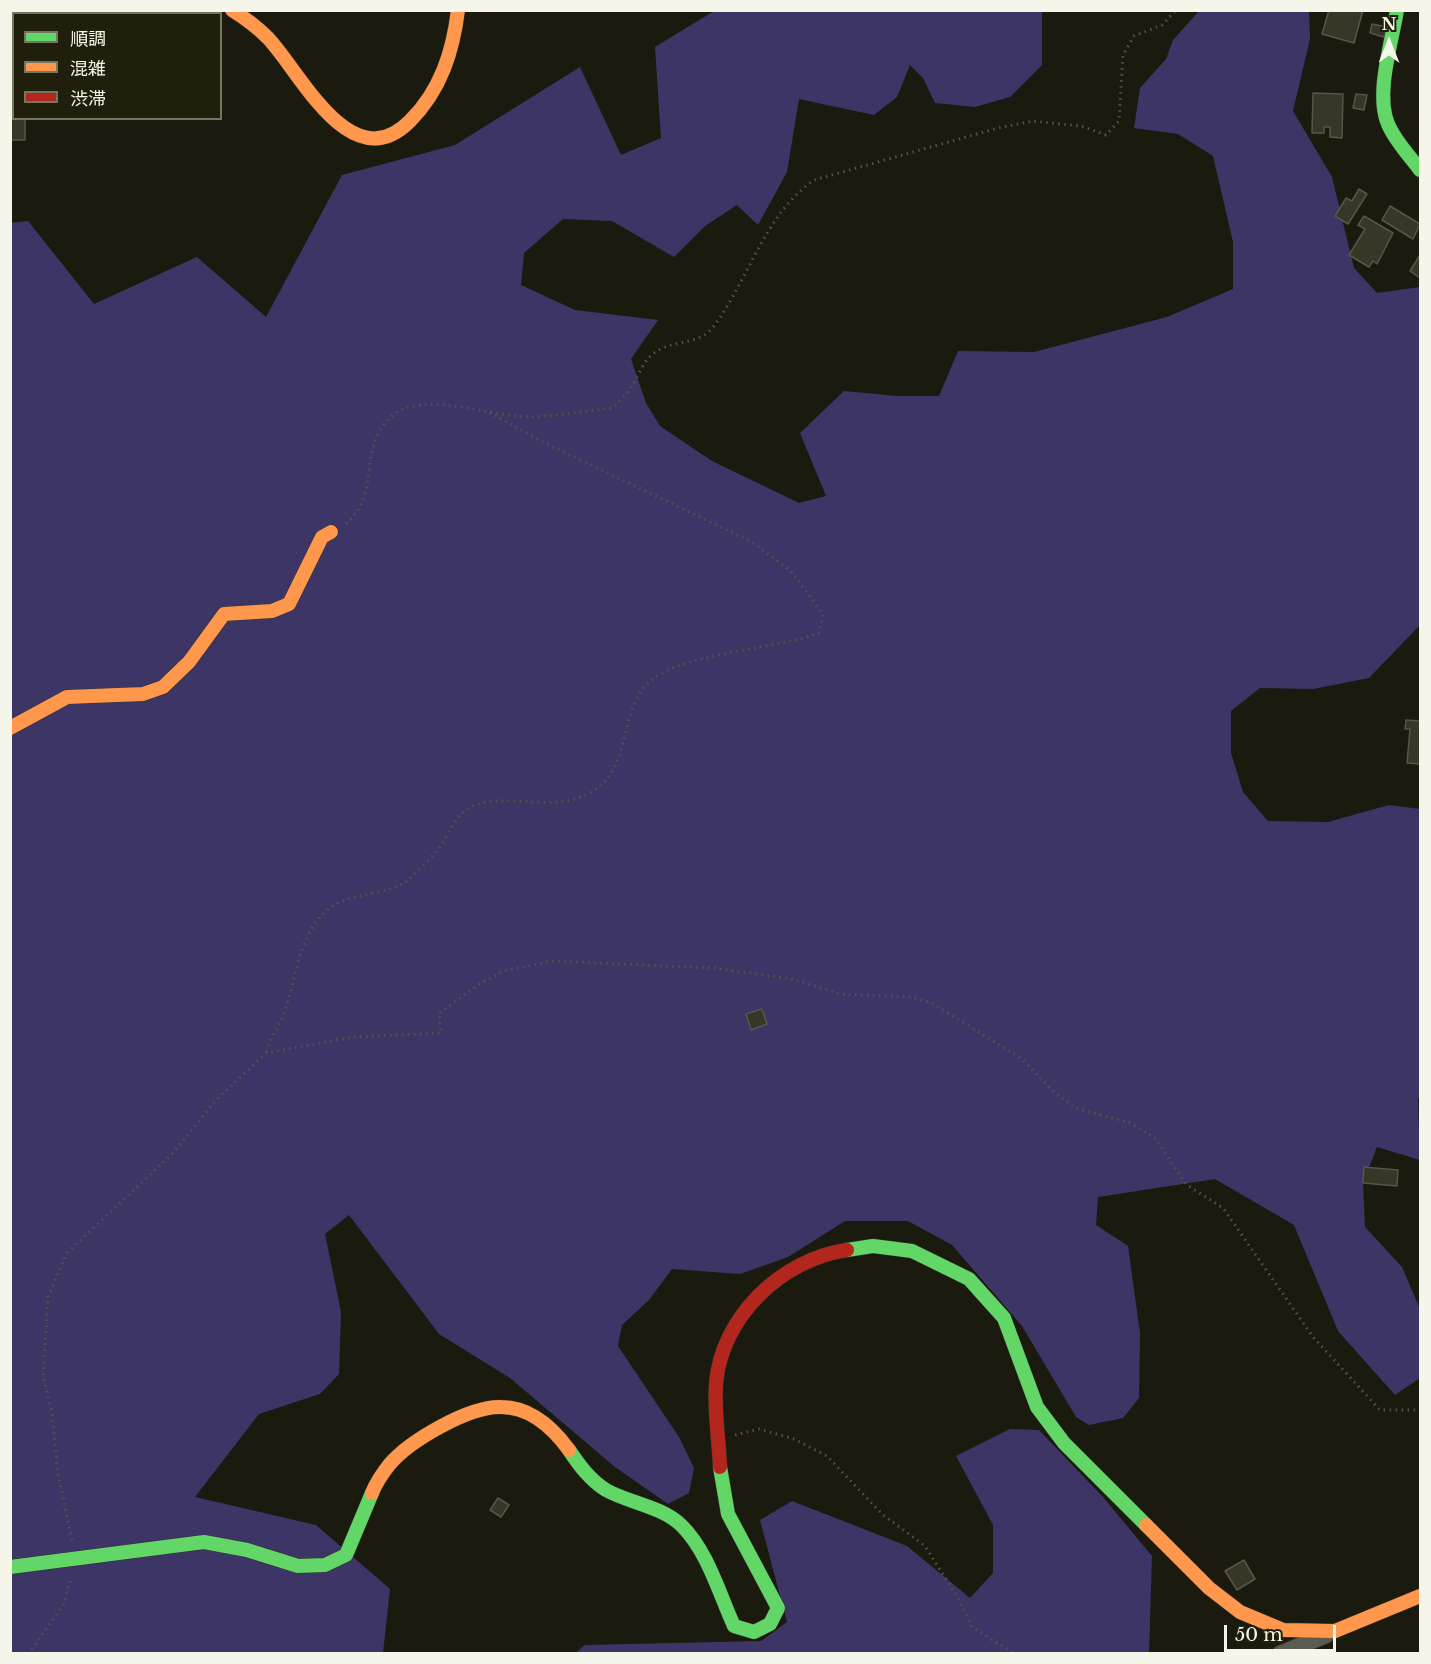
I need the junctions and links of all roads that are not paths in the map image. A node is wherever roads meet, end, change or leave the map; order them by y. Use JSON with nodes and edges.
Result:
{"nodes":[{"id":1,"x":232,"y":10,"type":"edge"},
{"id":2,"x":459,"y":10,"type":"edge"},
{"id":3,"x":1397,"y":10,"type":"edge"},
{"id":4,"x":1420,"y":170,"type":"edge"},
{"id":5,"x":331,"y":532,"type":"road end"},
{"id":6,"x":10,"y":728,"type":"edge"},
{"id":7,"x":10,"y":1567,"type":"edge"},
{"id":8,"x":1420,"y":1596,"type":"edge"},
{"id":9,"x":1335,"y":1631,"type":"junction"},
{"id":10,"x":1280,"y":1653,"type":"edge"}],
"edges":[{"from":1,"to":2,"type":"street"},
{"from":3,"to":4,"type":"street"},
{"from":5,"to":6,"type":"street"},
{"from":7,"to":9,"type":"street"},
{"from":8,"to":9,"type":"street"},
{"from":9,"to":10,"type":"street"}]}
